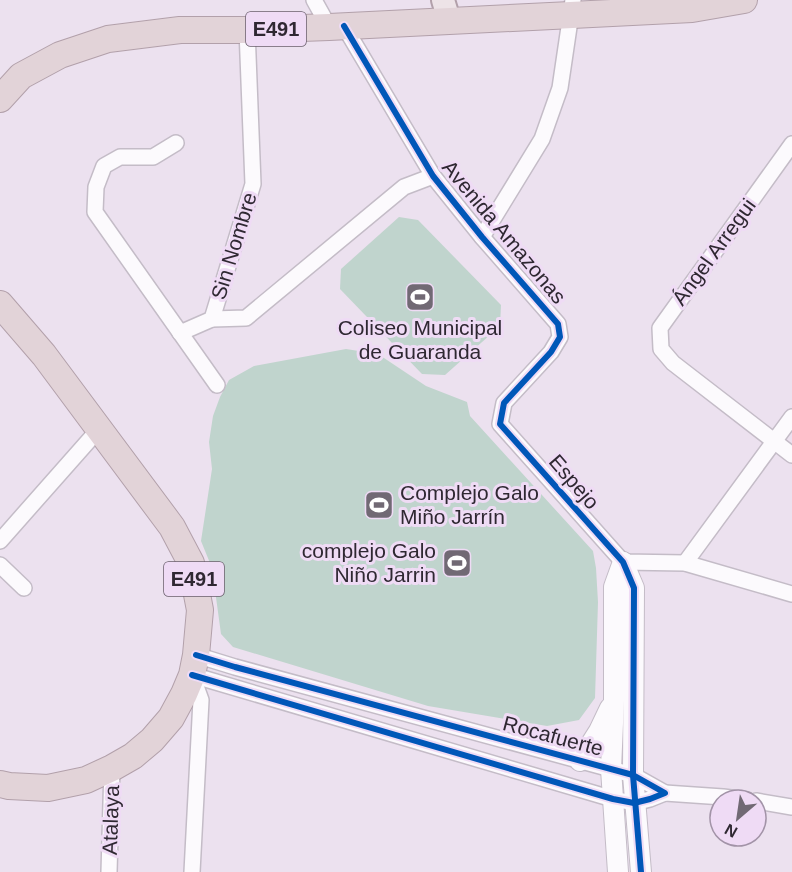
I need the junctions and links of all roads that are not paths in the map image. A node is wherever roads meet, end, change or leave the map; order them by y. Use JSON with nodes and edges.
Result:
{"nodes":[{"id":1,"x":314,"y":0,"type":"edge"},
{"id":2,"x":744,"y":0,"type":"edge"},
{"id":3,"x":571,"y":8,"type":"edge"},
{"id":4,"x":446,"y":10,"type":"edge"},
{"id":5,"x":336,"y":26,"type":"junction"},
{"id":6,"x":247,"y":30,"type":"junction"},
{"id":7,"x":0,"y":99,"type":"edge"},
{"id":8,"x":176,"y":143,"type":"dead end"},
{"id":9,"x":792,"y":144,"type":"edge"},
{"id":10,"x":433,"y":176,"type":"junction"},
{"id":11,"x":482,"y":237,"type":"junction"},
{"id":12,"x":0,"y":304,"type":"edge"},
{"id":13,"x":212,"y":319,"type":"junction"},
{"id":14,"x":180,"y":333,"type":"junction"},
{"id":15,"x":216,"y":385,"type":"dead end"},
{"id":16,"x":792,"y":417,"type":"edge"},
{"id":17,"x":500,"y":423,"type":"joint"},
{"id":18,"x":99,"y":429,"type":"junction"},
{"id":19,"x":774,"y":442,"type":"junction"},
{"id":20,"x":792,"y":455,"type":"edge"},
{"id":21,"x":0,"y":541,"type":"edge"},
{"id":22,"x":623,"y":562,"type":"junction"},
{"id":23,"x":685,"y":564,"type":"junction"},
{"id":24,"x":0,"y":565,"type":"edge"},
{"id":25,"x":24,"y":588,"type":"dead end"},
{"id":26,"x":792,"y":594,"type":"edge"},
{"id":27,"x":194,"y":665,"type":"junction"},
{"id":28,"x":614,"y":700,"type":"junction"},
{"id":29,"x":580,"y":760,"type":"junction"},
{"id":30,"x":112,"y":768,"type":"junction"},
{"id":31,"x":611,"y":769,"type":"junction"},
{"id":32,"x":633,"y":774,"type":"junction"},
{"id":33,"x":0,"y":784,"type":"edge"},
{"id":34,"x":665,"y":793,"type":"junction"},
{"id":35,"x":708,"y":796,"type":"edge"},
{"id":36,"x":613,"y":799,"type":"junction"},
{"id":37,"x":634,"y":802,"type":"junction"},
{"id":38,"x":768,"y":803,"type":"edge"},
{"id":39,"x":792,"y":807,"type":"edge"},
{"id":40,"x":109,"y":872,"type":"edge"},
{"id":41,"x":192,"y":872,"type":"edge"},
{"id":42,"x":618,"y":872,"type":"edge"},
{"id":43,"x":641,"y":872,"type":"edge"}],
"edges":[{"from":1,"to":5,"type":"street","name":"Avenida Amazonas"},
{"from":2,"to":3,"type":"highway","number":"E491"},
{"from":3,"to":4,"type":"highway","number":"E491"},
{"from":3,"to":11,"type":"street"},
{"from":4,"to":5,"type":"highway","number":"E491"},
{"from":5,"to":6,"type":"highway","number":"E491"},
{"from":5,"to":10,"type":"street","name":"Avenida Amazonas"},
{"from":6,"to":7,"type":"highway","number":"E491"},
{"from":6,"to":13,"type":"street","name":"Sin Nombre"},
{"from":8,"to":14,"type":"street"},
{"from":9,"to":19,"type":"street","name":"Ángel Arregui"},
{"from":10,"to":11,"type":"street","name":"Avenida Amazonas"},
{"from":10,"to":13,"type":"street"},
{"from":11,"to":17,"type":"street","name":"Avenida Amazonas"},
{"from":12,"to":18,"type":"highway","number":"E491"},
{"from":13,"to":14,"type":"street","name":"Sin Nombre"},
{"from":14,"to":15,"type":"street"},
{"from":16,"to":19,"type":"street"},
{"from":17,"to":22,"type":"street","name":"Espejo"},
{"from":18,"to":21,"type":"street"},
{"from":18,"to":27,"type":"highway","number":"E491"},
{"from":19,"to":20,"type":"street"},
{"from":19,"to":23,"type":"street"},
{"from":22,"to":23,"type":"street"},
{"from":22,"to":28,"type":"street"},
{"from":22,"to":32,"type":"street"},
{"from":23,"to":26,"type":"street"},
{"from":24,"to":25,"type":"street"},
{"from":27,"to":29,"type":"street","name":"Rocafuerte"},
{"from":27,"to":30,"type":"highway","number":"E491"},
{"from":27,"to":36,"type":"street","name":"Rocafuerte"},
{"from":27,"to":41,"type":"street"},
{"from":28,"to":29,"type":"street"},
{"from":28,"to":31,"type":"street"},
{"from":29,"to":31,"type":"street","name":"Rocafuerte"},
{"from":30,"to":33,"type":"highway","number":"E491"},
{"from":30,"to":40,"type":"street","name":"Atalaya"},
{"from":31,"to":32,"type":"street","name":"Rocafuerte"},
{"from":31,"to":36,"type":"street"},
{"from":32,"to":34,"type":"street","name":"Rocafuerte"},
{"from":32,"to":37,"type":"street"},
{"from":34,"to":35,"type":"street","name":"Rocafuerte"},
{"from":34,"to":37,"type":"street","name":"Rocafuerte"},
{"from":36,"to":37,"type":"street","name":"Rocafuerte"},
{"from":36,"to":42,"type":"street"},
{"from":37,"to":43,"type":"street"},
{"from":38,"to":39,"type":"street"}]}
